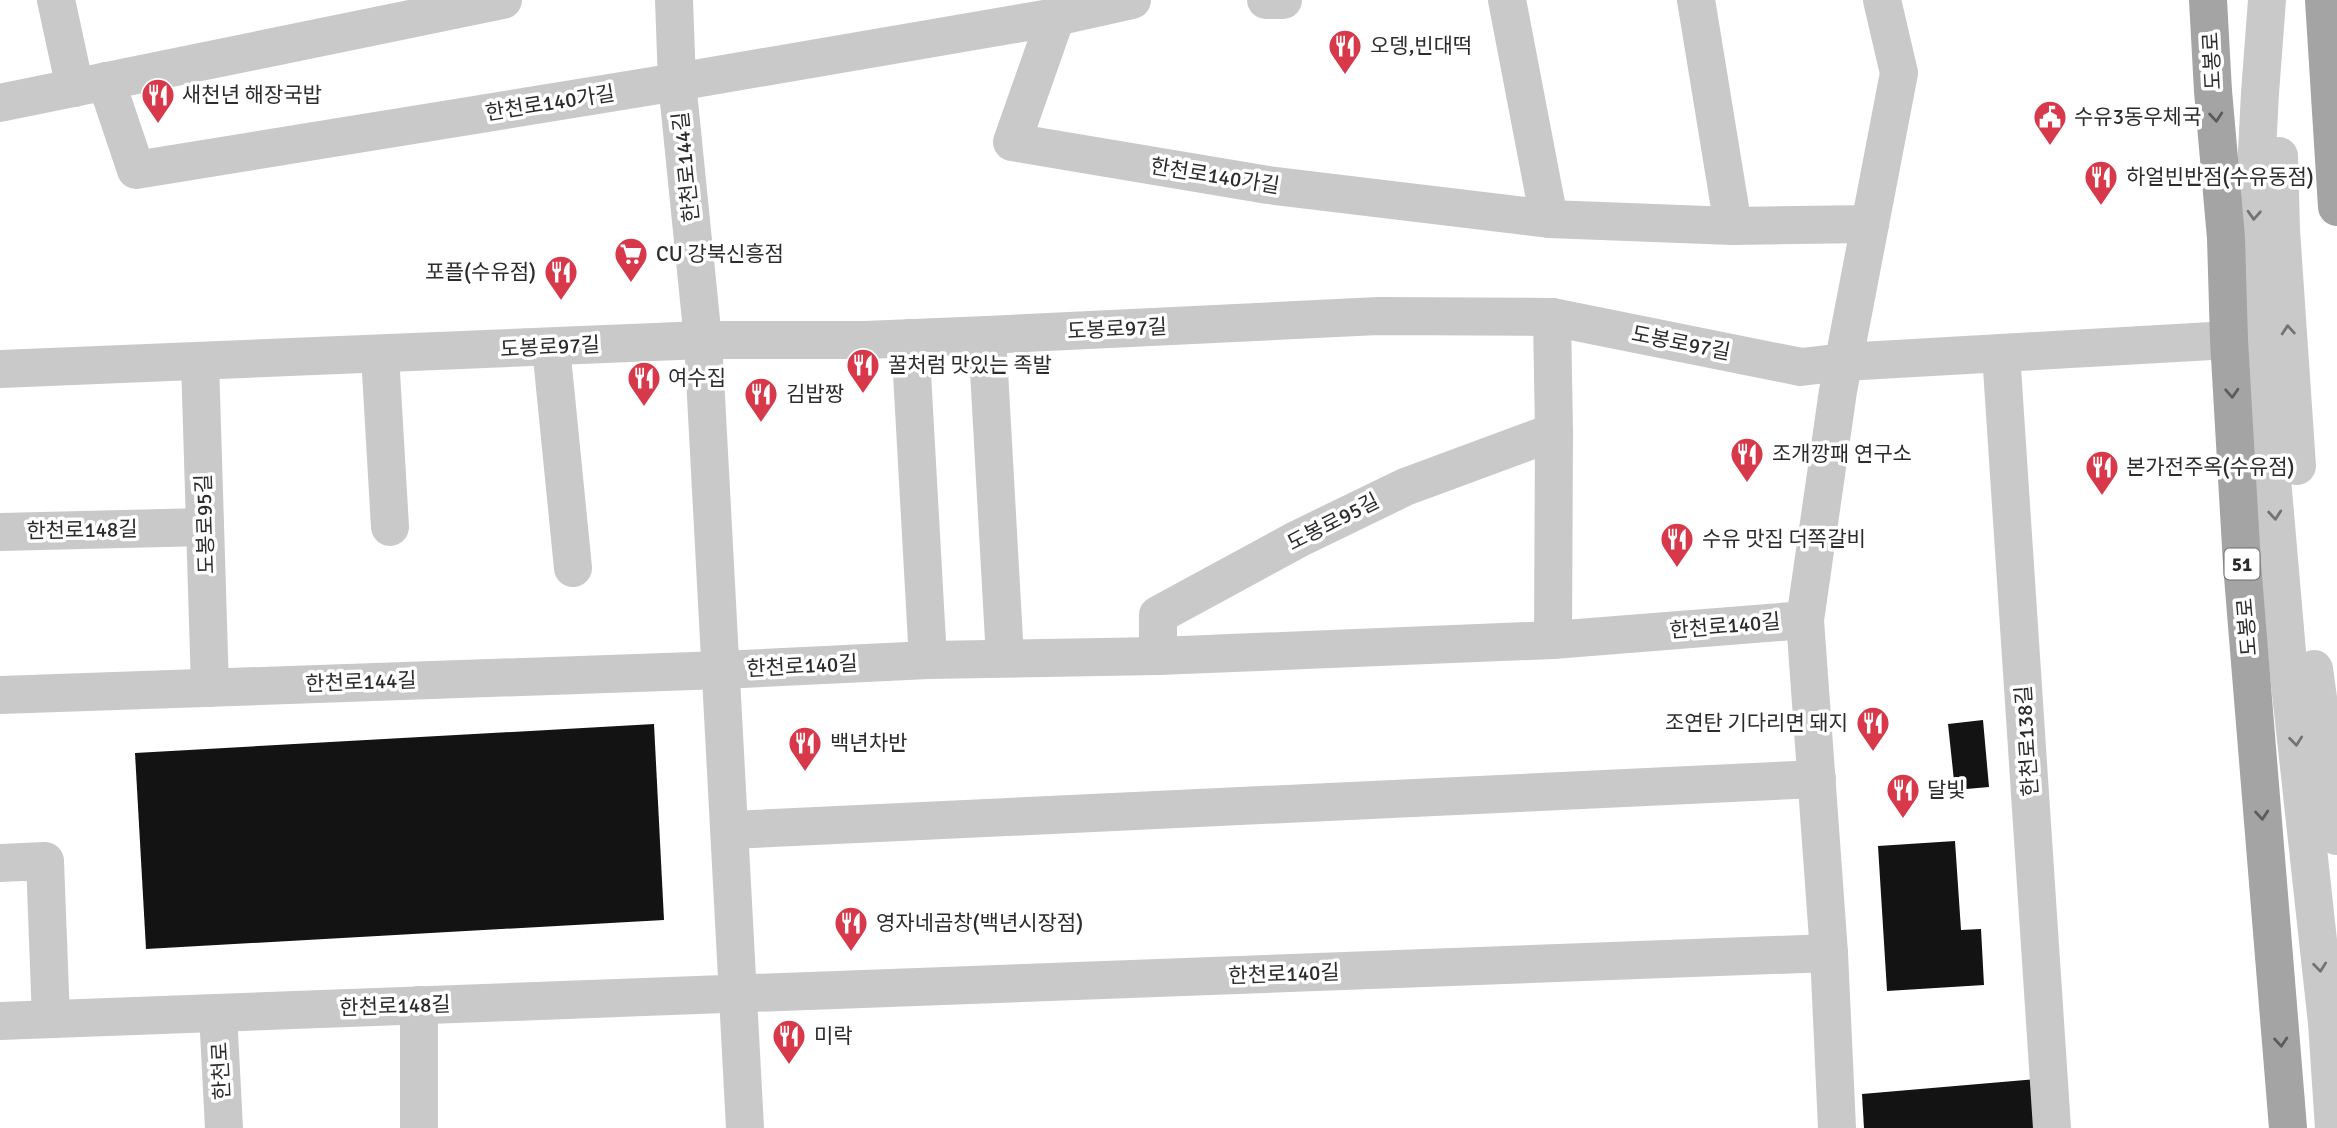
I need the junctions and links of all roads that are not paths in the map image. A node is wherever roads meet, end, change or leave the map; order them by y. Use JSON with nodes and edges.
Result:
{"nodes":[{"id":1,"x":56,"y":0,"type":"edge"},
{"id":2,"x":503,"y":0,"type":"edge"},
{"id":3,"x":674,"y":0,"type":"edge"},
{"id":4,"x":1132,"y":0,"type":"edge"},
{"id":5,"x":1266,"y":0,"type":"edge"},
{"id":6,"x":1283,"y":0,"type":"edge"},
{"id":7,"x":1507,"y":0,"type":"edge"},
{"id":8,"x":1696,"y":0,"type":"edge"},
{"id":9,"x":1882,"y":0,"type":"edge"},
{"id":10,"x":2208,"y":0,"type":"edge"},
{"id":11,"x":2267,"y":0,"type":"edge"},
{"id":12,"x":2287,"y":0,"type":"edge"},
{"id":13,"x":2323,"y":0,"type":"edge"},
{"id":14,"x":1056,"y":17,"type":"junction"},
{"id":15,"x":677,"y":82,"type":"junction"},
{"id":16,"x":90,"y":85,"type":"junction"},
{"id":17,"x":0,"y":103,"type":"edge"},
{"id":18,"x":2336,"y":184,"type":"edge"},
{"id":19,"x":1549,"y":219,"type":"junction"},
{"id":20,"x":1870,"y":225,"type":"junction"},
{"id":21,"x":1733,"y":226,"type":"junction"},
{"id":22,"x":1552,"y":317,"type":"junction"},
{"id":23,"x":987,"y":335,"type":"junction"},
{"id":24,"x":910,"y":338,"type":"junction"},
{"id":25,"x":704,"y":340,"type":"junction"},
{"id":26,"x":2229,"y":340,"type":"junction"},
{"id":27,"x":551,"y":347,"type":"junction"},
{"id":28,"x":2001,"y":354,"type":"junction"},
{"id":29,"x":380,"y":355,"type":"junction"},
{"id":30,"x":200,"y":361,"type":"junction"},
{"id":31,"x":1844,"y":362,"type":"junction"},
{"id":32,"x":0,"y":369,"type":"edge"},
{"id":33,"x":1554,"y":432,"type":"junction"},
{"id":34,"x":205,"y":527,"type":"junction"},
{"id":35,"x":390,"y":527,"type":"dead end"},
{"id":36,"x":0,"y":532,"type":"edge"},
{"id":37,"x":573,"y":568,"type":"dead end"},
{"id":38,"x":1805,"y":620,"type":"junction"},
{"id":39,"x":1553,"y":640,"type":"junction"},
{"id":40,"x":1158,"y":656,"type":"junction"},
{"id":41,"x":1005,"y":658,"type":"junction"},
{"id":42,"x":928,"y":660,"type":"junction"},
{"id":43,"x":722,"y":670,"type":"junction"},
{"id":44,"x":210,"y":688,"type":"junction"},
{"id":45,"x":0,"y":695,"type":"edge"},
{"id":46,"x":1816,"y":779,"type":"junction"},
{"id":47,"x":730,"y":830,"type":"junction"},
{"id":48,"x":2337,"y":836,"type":"edge"},
{"id":49,"x":0,"y":863,"type":"edge"},
{"id":50,"x":1829,"y":953,"type":"junction"},
{"id":51,"x":738,"y":993,"type":"junction"},
{"id":52,"x":419,"y":1005,"type":"junction"},
{"id":53,"x":218,"y":1013,"type":"junction"},
{"id":54,"x":51,"y":1019,"type":"junction"},
{"id":55,"x":0,"y":1021,"type":"edge"},
{"id":56,"x":224,"y":1128,"type":"edge"},
{"id":57,"x":419,"y":1128,"type":"edge"},
{"id":58,"x":745,"y":1128,"type":"edge"},
{"id":59,"x":1837,"y":1128,"type":"edge"},
{"id":60,"x":2052,"y":1128,"type":"edge"},
{"id":61,"x":2288,"y":1128,"type":"edge"},
{"id":62,"x":2334,"y":1128,"type":"edge"}],
"edges":[{"from":1,"to":16,"type":"street"},
{"from":2,"to":16,"type":"street"},
{"from":3,"to":15,"type":"street","name":"한천로144길"},
{"from":4,"to":14,"type":"street","name":"한천로140가길"},
{"from":5,"to":6,"type":"street"},
{"from":7,"to":19,"type":"street"},
{"from":8,"to":21,"type":"street"},
{"from":9,"to":20,"type":"street","name":"한천로140길"},
{"from":10,"to":26,"type":"main road","name":"도봉로","number":"51","one_way":true},
{"from":11,"to":62,"type":"street","one_way":true},
{"from":48,"to":12,"type":"street","one_way":true},
{"from":13,"to":18,"type":"main road"},
{"from":14,"to":15,"type":"street","name":"한천로140가길"},
{"from":14,"to":19,"type":"street","name":"한천로140가길"},
{"from":15,"to":16,"type":"street","name":"한천로140가길"},
{"from":15,"to":25,"type":"street","name":"한천로144길"},
{"from":16,"to":17,"type":"street"},
{"from":19,"to":21,"type":"street","name":"한천로140가길"},
{"from":20,"to":21,"type":"street","name":"한천로140가길"},
{"from":20,"to":31,"type":"street","name":"한천로140길"},
{"from":22,"to":23,"type":"street","name":"도봉로97길"},
{"from":22,"to":31,"type":"street","name":"도봉로97길"},
{"from":22,"to":33,"type":"street"},
{"from":23,"to":24,"type":"street","name":"도봉로97길"},
{"from":23,"to":41,"type":"street"},
{"from":24,"to":25,"type":"street","name":"도봉로97길"},
{"from":24,"to":42,"type":"street"},
{"from":25,"to":27,"type":"street","name":"도봉로97길"},
{"from":25,"to":43,"type":"street","name":"한천로144길"},
{"from":26,"to":28,"type":"street","name":"도봉로97길"},
{"from":26,"to":61,"type":"main road","name":"도봉로","number":"51","one_way":true},
{"from":27,"to":29,"type":"street","name":"도봉로97길"},
{"from":27,"to":37,"type":"street"},
{"from":28,"to":31,"type":"street","name":"도봉로97길"},
{"from":28,"to":60,"type":"street","name":"한천로138길"},
{"from":29,"to":30,"type":"street","name":"도봉로97길"},
{"from":29,"to":35,"type":"street"},
{"from":30,"to":32,"type":"street","name":"도봉로97길"},
{"from":30,"to":34,"type":"street","name":"도봉로95길"},
{"from":31,"to":38,"type":"street","name":"한천로140길"},
{"from":33,"to":39,"type":"street"},
{"from":33,"to":40,"type":"street","name":"도봉로95길"},
{"from":34,"to":36,"type":"street","name":"한천로148길"},
{"from":34,"to":44,"type":"street","name":"도봉로95길"},
{"from":38,"to":39,"type":"street","name":"한천로140길"},
{"from":38,"to":46,"type":"street","name":"한천로140길"},
{"from":39,"to":40,"type":"street","name":"한천로140길"},
{"from":40,"to":41,"type":"street","name":"한천로140길"},
{"from":41,"to":42,"type":"street","name":"한천로140길"},
{"from":42,"to":43,"type":"street","name":"한천로140길"},
{"from":43,"to":44,"type":"street","name":"한천로144길"},
{"from":43,"to":47,"type":"street","name":"한천로144길"},
{"from":44,"to":45,"type":"street","name":"한천로144길"},
{"from":46,"to":47,"type":"street"},
{"from":46,"to":50,"type":"street","name":"한천로140길"},
{"from":47,"to":51,"type":"street","name":"한천로144길"},
{"from":49,"to":54,"type":"street"},
{"from":50,"to":51,"type":"street","name":"한천로140길"},
{"from":50,"to":59,"type":"street","name":"한천로140길"},
{"from":51,"to":52,"type":"street","name":"한천로148길"},
{"from":51,"to":58,"type":"street","name":"한천로144길"},
{"from":52,"to":53,"type":"street","name":"한천로148길"},
{"from":52,"to":57,"type":"street"},
{"from":53,"to":54,"type":"street","name":"한천로148길"},
{"from":53,"to":56,"type":"street","name":"한천로"},
{"from":54,"to":55,"type":"street","name":"한천로148길"}]}
